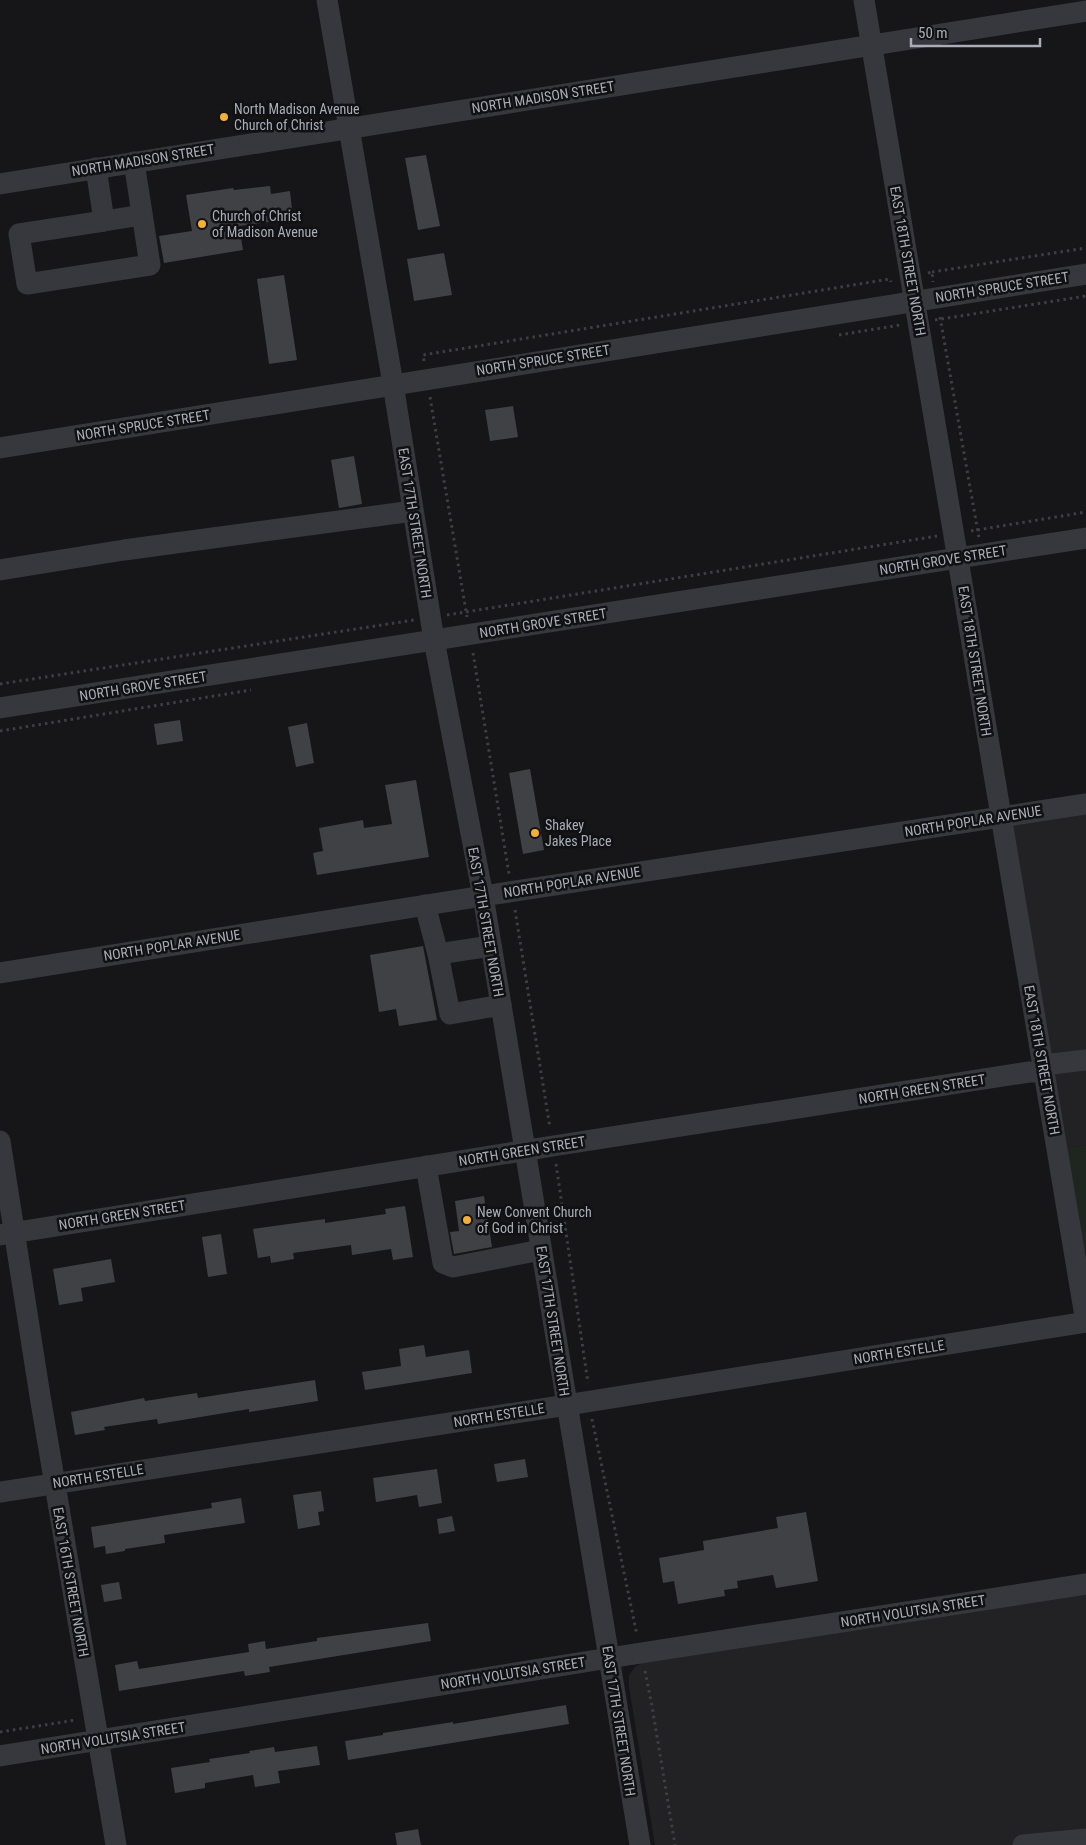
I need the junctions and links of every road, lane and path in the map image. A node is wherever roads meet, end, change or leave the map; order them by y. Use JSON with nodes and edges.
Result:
{"nodes":[{"id":1,"x":327,"y":0,"type":"edge"},
{"id":2,"x":864,"y":0,"type":"edge"},
{"id":3,"x":1086,"y":11,"type":"edge"},
{"id":4,"x":872,"y":46,"type":"junction"},
{"id":5,"x":348,"y":127,"type":"junction"},
{"id":6,"x":134,"y":162,"type":"junction"},
{"id":7,"x":96,"y":168,"type":"junction"},
{"id":8,"x":0,"y":184,"type":"edge"},
{"id":9,"x":142,"y":214,"type":"junction"},
{"id":10,"x":104,"y":221,"type":"junction"},
{"id":11,"x":1086,"y":248,"type":"edge"},
{"id":12,"x":932,"y":272,"type":"dead end"},
{"id":13,"x":1086,"y":274,"type":"edge"},
{"id":14,"x":905,"y":303,"type":"junction"},
{"id":15,"x":898,"y":325,"type":"dead end"},
{"id":16,"x":393,"y":384,"type":"junction"},
{"id":17,"x":429,"y":389,"type":"junction"},
{"id":18,"x":0,"y":448,"type":"edge"},
{"id":19,"x":413,"y":511,"type":"junction"},
{"id":20,"x":1086,"y":512,"type":"edge"},
{"id":21,"x":953,"y":534,"type":"junction"},
{"id":22,"x":1086,"y":538,"type":"edge"},
{"id":23,"x":958,"y":558,"type":"junction"},
{"id":24,"x":0,"y":570,"type":"edge"},
{"id":25,"x":466,"y":612,"type":"junction"},
{"id":26,"x":430,"y":618,"type":"junction"},
{"id":27,"x":470,"y":634,"type":"junction"},
{"id":28,"x":434,"y":640,"type":"junction"},
{"id":29,"x":0,"y":684,"type":"edge"},
{"id":30,"x":260,"y":688,"type":"dead end"},
{"id":31,"x":0,"y":708,"type":"edge"},
{"id":32,"x":0,"y":731,"type":"edge"},
{"id":33,"x":1086,"y":804,"type":"edge"},
{"id":34,"x":1001,"y":817,"type":"junction"},
{"id":35,"x":512,"y":892,"type":"junction"},
{"id":36,"x":483,"y":896,"type":"junction"},
{"id":37,"x":425,"y":905,"type":"junction"},
{"id":38,"x":491,"y":946,"type":"junction"},
{"id":39,"x":438,"y":954,"type":"junction"},
{"id":40,"x":0,"y":973,"type":"edge"},
{"id":41,"x":501,"y":1005,"type":"junction"},
{"id":42,"x":1086,"y":1060,"type":"edge"},
{"id":43,"x":1044,"y":1068,"type":"junction"},
{"id":44,"x":0,"y":1142,"type":"edge"},
{"id":45,"x":553,"y":1146,"type":"junction"},
{"id":46,"x":525,"y":1150,"type":"junction"},
{"id":47,"x":426,"y":1166,"type":"junction"},
{"id":48,"x":7,"y":1234,"type":"edge"},
{"id":49,"x":541,"y":1250,"type":"junction"},
{"id":50,"x":1086,"y":1322,"type":"edge"},
{"id":51,"x":590,"y":1401,"type":"junction"},
{"id":52,"x":567,"y":1405,"type":"junction"},
{"id":53,"x":55,"y":1483,"type":"junction"},
{"id":54,"x":0,"y":1492,"type":"edge"},
{"id":55,"x":1086,"y":1584,"type":"edge"},
{"id":56,"x":641,"y":1653,"type":"junction"},
{"id":57,"x":609,"y":1658,"type":"junction"},
{"id":58,"x":98,"y":1741,"type":"junction"},
{"id":59,"x":0,"y":1756,"type":"edge"},
{"id":60,"x":1086,"y":1839,"type":"edge"},
{"id":61,"x":116,"y":1845,"type":"edge"},
{"id":62,"x":640,"y":1845,"type":"edge"},
{"id":63,"x":675,"y":1845,"type":"edge"},
{"id":64,"x":1023,"y":1845,"type":"edge"}],
"edges":[{"from":1,"to":5,"type":"street","name":"EAST 17TH STREET NORTH"},
{"from":2,"to":4,"type":"street","name":"EAST 18TH STREET NORTH"},
{"from":3,"to":4,"type":"street","name":"NORTH MADISON STREET"},
{"from":4,"to":5,"type":"street","name":"NORTH MADISON STREET"},
{"from":4,"to":14,"type":"street","name":"EAST 18TH STREET NORTH"},
{"from":5,"to":6,"type":"street","name":"NORTH MADISON STREET"},
{"from":5,"to":16,"type":"street","name":"EAST 17TH STREET NORTH"},
{"from":6,"to":7,"type":"street","name":"NORTH MADISON STREET"},
{"from":6,"to":9,"type":"street"},
{"from":7,"to":8,"type":"street","name":"NORTH MADISON STREET"},
{"from":7,"to":10,"type":"street"},
{"from":9,"to":10,"type":"street"},
{"from":9,"to":10,"type":"street"},
{"from":11,"to":12,"type":"path"},
{"from":13,"to":14,"type":"street","name":"NORTH SPRUCE STREET"},
{"from":14,"to":15,"type":"path"},
{"from":14,"to":17,"type":"street","name":"NORTH SPRUCE STREET"},
{"from":14,"to":17,"type":"path"},
{"from":14,"to":21,"type":"street","name":"EAST 18TH STREET NORTH"},
{"from":16,"to":17,"type":"street","name":"NORTH SPRUCE STREET"},
{"from":16,"to":18,"type":"street","name":"NORTH SPRUCE STREET"},
{"from":16,"to":19,"type":"street","name":"EAST 17TH STREET NORTH"},
{"from":17,"to":25,"type":"path"},
{"from":19,"to":24,"type":"street"},
{"from":19,"to":26,"type":"street","name":"EAST 17TH STREET NORTH"},
{"from":20,"to":21,"type":"path"},
{"from":21,"to":23,"type":"street","name":"EAST 18TH STREET NORTH"},
{"from":21,"to":25,"type":"path"},
{"from":22,"to":23,"type":"street","name":"NORTH GROVE STREET"},
{"from":23,"to":27,"type":"street","name":"NORTH GROVE STREET"},
{"from":23,"to":34,"type":"street","name":"EAST 18TH STREET NORTH"},
{"from":25,"to":26,"type":"path"},
{"from":25,"to":27,"type":"path"},
{"from":26,"to":28,"type":"street","name":"EAST 17TH STREET NORTH"},
{"from":26,"to":29,"type":"path"},
{"from":27,"to":28,"type":"street","name":"NORTH GROVE STREET"},
{"from":27,"to":35,"type":"path"},
{"from":28,"to":31,"type":"street","name":"NORTH GROVE STREET"},
{"from":28,"to":36,"type":"street","name":"EAST 17TH STREET NORTH"},
{"from":30,"to":32,"type":"path"},
{"from":33,"to":34,"type":"street","name":"NORTH POPLAR AVENUE"},
{"from":34,"to":35,"type":"street","name":"NORTH POPLAR AVENUE"},
{"from":34,"to":43,"type":"street","name":"EAST 18TH STREET NORTH"},
{"from":35,"to":36,"type":"street","name":"NORTH POPLAR AVENUE"},
{"from":35,"to":45,"type":"path"},
{"from":36,"to":37,"type":"street","name":"NORTH POPLAR AVENUE"},
{"from":36,"to":38,"type":"street","name":"EAST 17TH STREET NORTH"},
{"from":37,"to":39,"type":"street"},
{"from":37,"to":40,"type":"street","name":"NORTH POPLAR AVENUE"},
{"from":38,"to":39,"type":"street"},
{"from":38,"to":41,"type":"street","name":"EAST 17TH STREET NORTH"},
{"from":39,"to":41,"type":"street"},
{"from":41,"to":46,"type":"street","name":"EAST 17TH STREET NORTH"},
{"from":42,"to":43,"type":"street","name":"NORTH GREEN STREET"},
{"from":43,"to":45,"type":"street","name":"NORTH GREEN STREET"},
{"from":43,"to":50,"type":"street","name":"EAST 18TH STREET NORTH"},
{"from":44,"to":48,"type":"street","name":"EAST 16TH STREET NORTH"},
{"from":45,"to":46,"type":"street","name":"NORTH GREEN STREET"},
{"from":45,"to":51,"type":"path"},
{"from":46,"to":47,"type":"street","name":"NORTH GREEN STREET"},
{"from":46,"to":49,"type":"street","name":"EAST 17TH STREET NORTH"},
{"from":47,"to":48,"type":"street","name":"NORTH GREEN STREET"},
{"from":47,"to":49,"type":"street"},
{"from":48,"to":53,"type":"street","name":"EAST 16TH STREET NORTH"},
{"from":49,"to":52,"type":"street","name":"EAST 17TH STREET NORTH"},
{"from":50,"to":51,"type":"street","name":"NORTH ESTELLE"},
{"from":51,"to":52,"type":"street","name":"NORTH ESTELLE"},
{"from":51,"to":56,"type":"path"},
{"from":52,"to":53,"type":"street","name":"NORTH ESTELLE"},
{"from":52,"to":57,"type":"street","name":"EAST 17TH STREET NORTH"},
{"from":53,"to":54,"type":"street","name":"NORTH ESTELLE"},
{"from":53,"to":58,"type":"street","name":"EAST 16TH STREET NORTH"},
{"from":55,"to":56,"type":"street","name":"NORTH VOLUTSIA STREET"},
{"from":56,"to":57,"type":"street","name":"NORTH VOLUTSIA STREET"},
{"from":56,"to":63,"type":"path"},
{"from":57,"to":58,"type":"street","name":"NORTH VOLUTSIA STREET"},
{"from":57,"to":62,"type":"street","name":"EAST 17TH STREET NORTH"},
{"from":58,"to":59,"type":"street","name":"NORTH VOLUTSIA STREET"},
{"from":58,"to":61,"type":"street","name":"EAST 16TH STREET NORTH"},
{"from":60,"to":64,"type":"street"}]}
